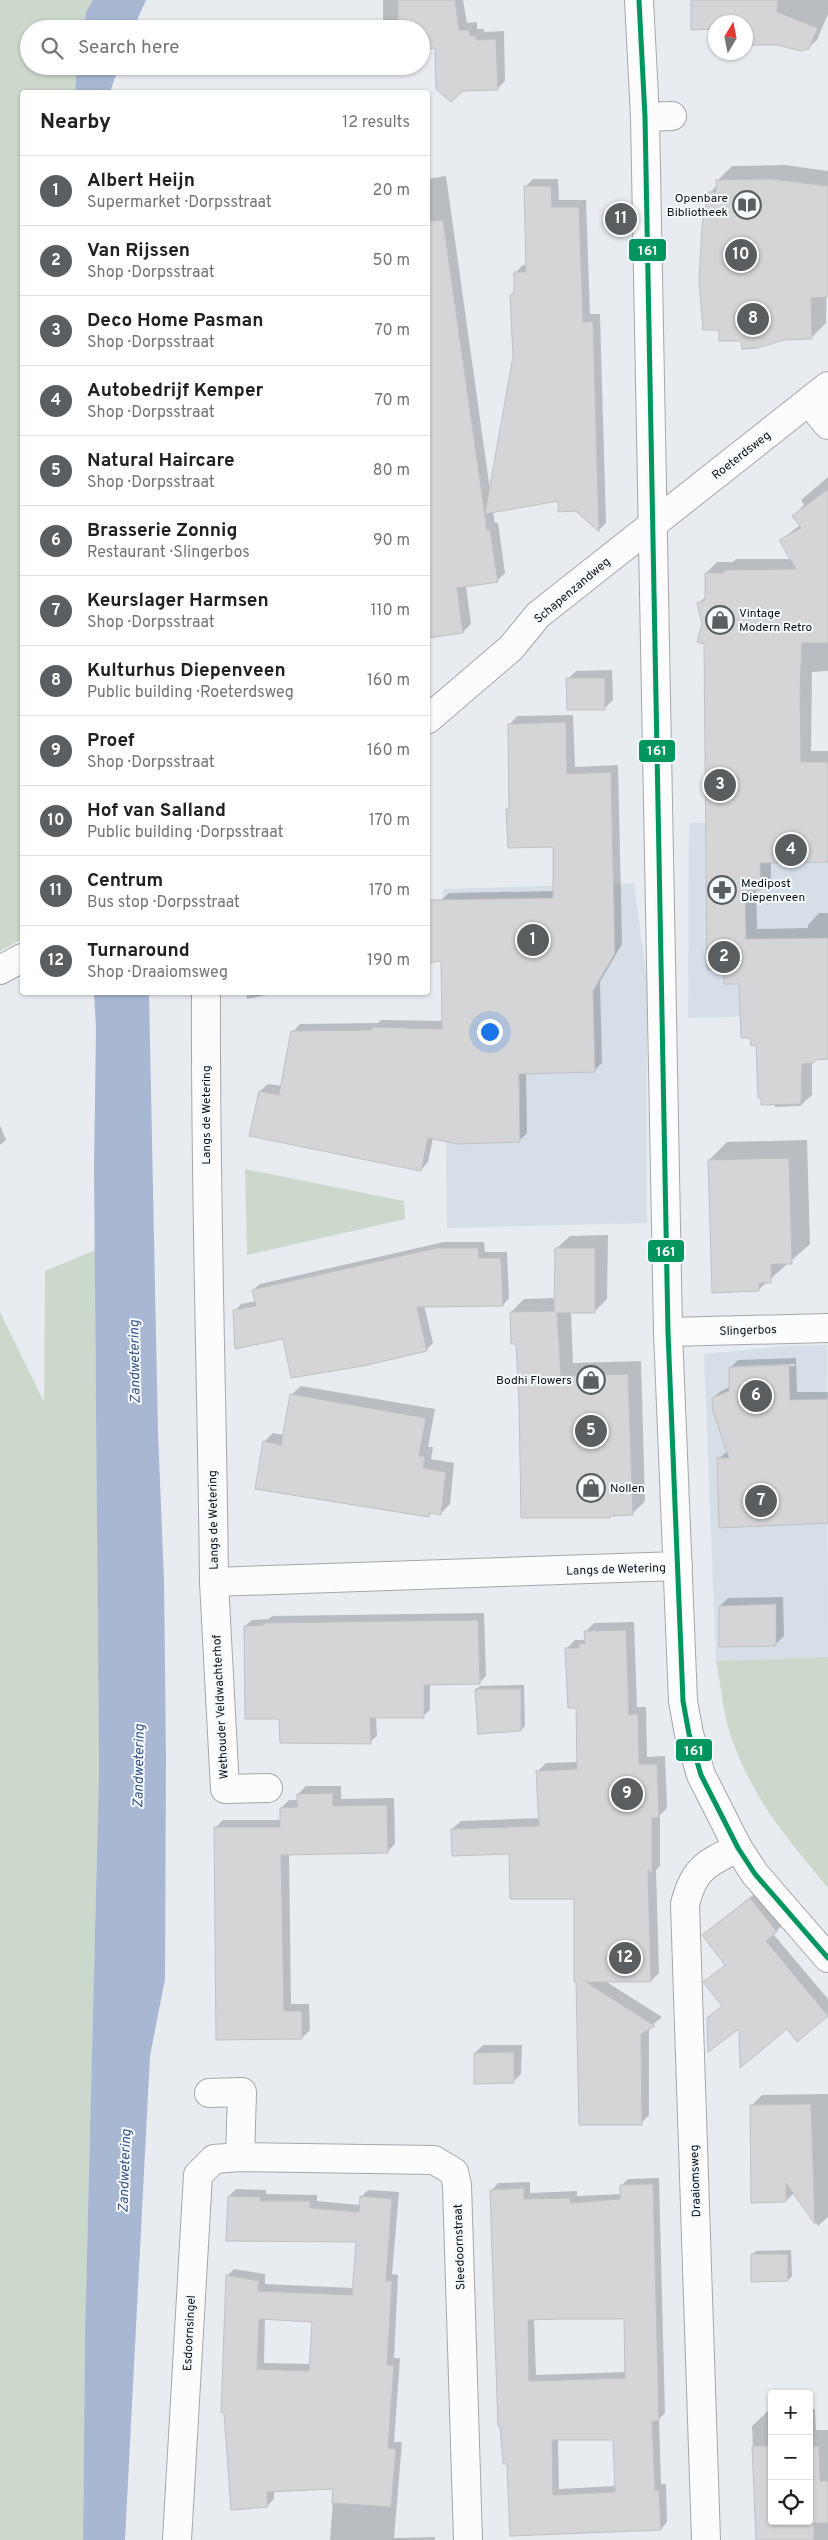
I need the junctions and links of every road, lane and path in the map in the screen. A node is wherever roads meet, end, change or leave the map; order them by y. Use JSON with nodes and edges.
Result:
{"nodes":[{"id":1,"x":639,"y":0,"type":"edge"},
{"id":2,"x":672,"y":116,"type":"dead end"},
{"id":3,"x":645,"y":117,"type":"junction"},
{"id":4,"x":818,"y":394,"type":"edge"},
{"id":5,"x":828,"y":425,"type":"edge"},
{"id":6,"x":653,"y":524,"type":"junction"},
{"id":7,"x":432,"y":707,"type":"edge"},
{"id":8,"x":20,"y":959,"type":"edge"},
{"id":9,"x":0,"y":970,"type":"edge"},
{"id":10,"x":206,"y":995,"type":"edge"},
{"id":11,"x":828,"y":1328,"type":"edge"},
{"id":12,"x":668,"y":1332,"type":"junction"},
{"id":13,"x":678,"y":1566,"type":"junction"},
{"id":14,"x":214,"y":1582,"type":"junction"},
{"id":15,"x":268,"y":1788,"type":"dead end"},
{"id":16,"x":738,"y":1848,"type":"junction"},
{"id":17,"x":828,"y":1958,"type":"edge"},
{"id":18,"x":209,"y":2093,"type":"dead end"},
{"id":19,"x":240,"y":2156,"type":"junction"},
{"id":20,"x":176,"y":2540,"type":"edge"},
{"id":21,"x":468,"y":2540,"type":"edge"},
{"id":22,"x":706,"y":2540,"type":"edge"}],
"edges":[{"from":1,"to":3,"type":"street"},
{"from":2,"to":3,"type":"street"},
{"from":3,"to":6,"type":"street"},
{"from":4,"to":5,"type":"street"},
{"from":4,"to":6,"type":"street","name":"Roeterdsweg"},
{"from":6,"to":7,"type":"street","name":"Schapenzandweg"},
{"from":6,"to":12,"type":"street"},
{"from":8,"to":9,"type":"street"},
{"from":10,"to":14,"type":"street","name":"Langs de Wetering"},
{"from":11,"to":12,"type":"street","name":"Slingerbos"},
{"from":12,"to":13,"type":"street"},
{"from":13,"to":14,"type":"street","name":"Langs de Wetering"},
{"from":13,"to":16,"type":"street"},
{"from":14,"to":15,"type":"street","name":"Wethouder Veldwachterhof"},
{"from":16,"to":17,"type":"street"},
{"from":16,"to":22,"type":"street","name":"Draaiomsweg"},
{"from":18,"to":19,"type":"street"},
{"from":19,"to":20,"type":"street","name":"Esdoornsingel"},
{"from":19,"to":21,"type":"street","name":"Sleedoornstraat"}]}
